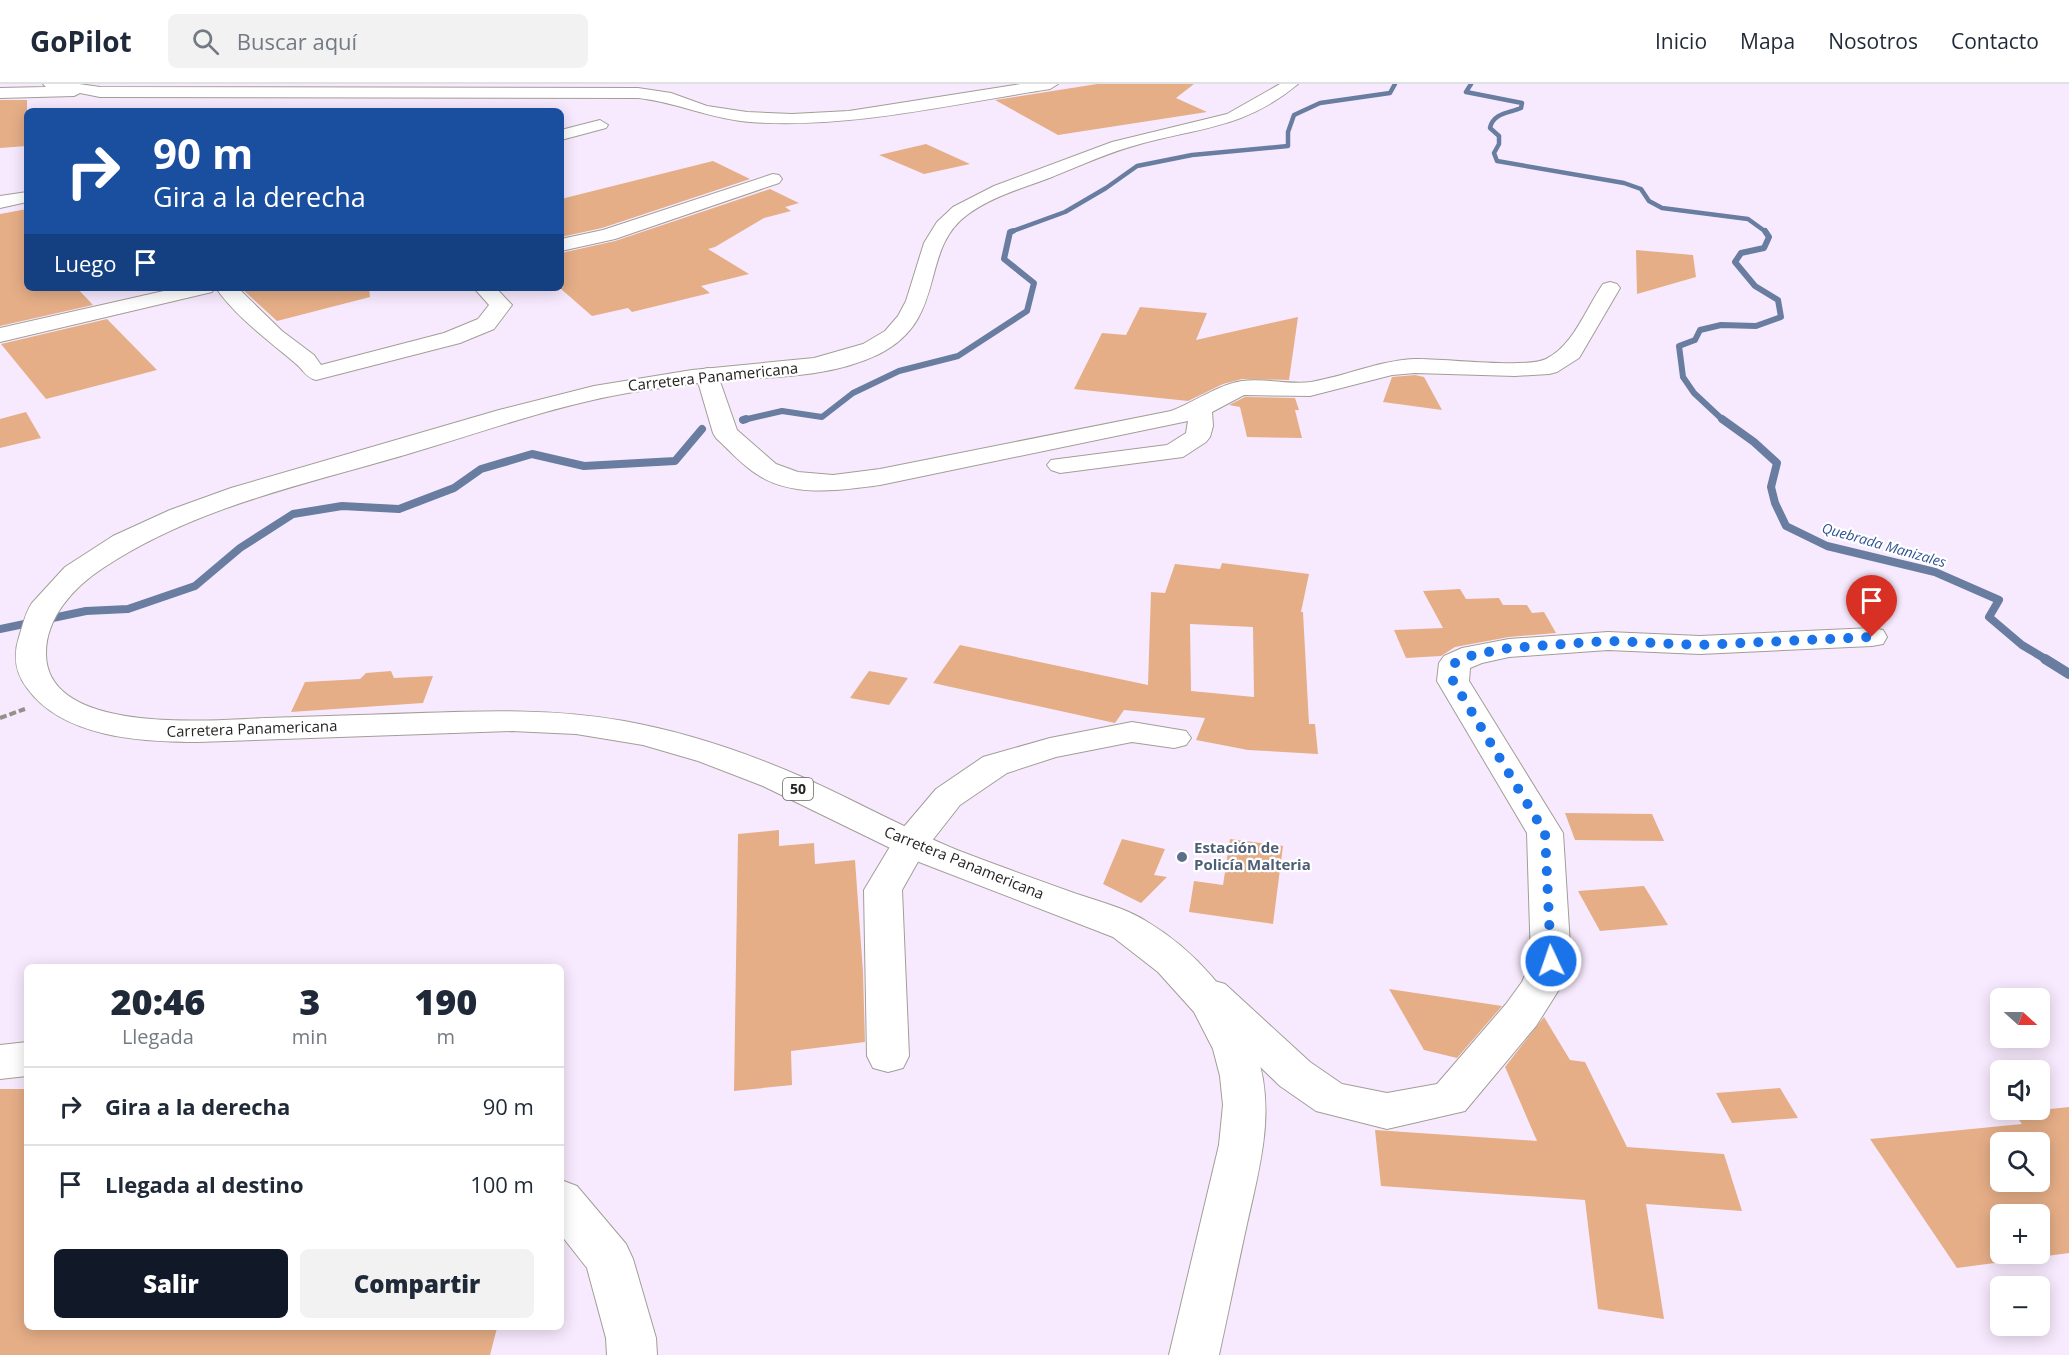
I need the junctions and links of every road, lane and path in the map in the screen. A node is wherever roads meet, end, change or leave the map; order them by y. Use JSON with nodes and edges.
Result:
{"nodes":[{"id":1,"x":8,"y":84,"type":"edge"},
{"id":2,"x":51,"y":84,"type":"edge"},
{"id":3,"x":1050,"y":84,"type":"edge"},
{"id":4,"x":1290,"y":84,"type":"edge"},
{"id":5,"x":28,"y":92,"type":"junction"},
{"id":6,"x":100,"y":92,"type":"junction"},
{"id":7,"x":0,"y":93,"type":"edge"},
{"id":8,"x":536,"y":93,"type":"junction"},
{"id":9,"x":476,"y":108,"type":"dead end"},
{"id":10,"x":600,"y":124,"type":"dead end"},
{"id":11,"x":564,"y":134,"type":"edge"},
{"id":12,"x":773,"y":179,"type":"dead end"},
{"id":13,"x":24,"y":198,"type":"edge"},
{"id":14,"x":2,"y":202,"type":"edge"},
{"id":15,"x":564,"y":244,"type":"edge"},
{"id":16,"x":1610,"y":288,"type":"dead end"},
{"id":17,"x":192,"y":291,"type":"edge"},
{"id":18,"x":229,"y":291,"type":"edge"},
{"id":19,"x":487,"y":291,"type":"edge"},
{"id":20,"x":0,"y":335,"type":"edge"},
{"id":21,"x":708,"y":375,"type":"junction"},
{"id":22,"x":1199,"y":409,"type":"junction"},
{"id":23,"x":1060,"y":465,"type":"dead end"},
{"id":24,"x":1872,"y":637,"type":"dead end"},
{"id":25,"x":1174,"y":738,"type":"dead end"},
{"id":26,"x":910,"y":844,"type":"junction"},
{"id":27,"x":1187,"y":974,"type":"junction"},
{"id":28,"x":888,"y":1056,"type":"dead end"},
{"id":29,"x":24,"y":1059,"type":"edge"},
{"id":30,"x":0,"y":1062,"type":"edge"},
{"id":31,"x":564,"y":1204,"type":"edge"},
{"id":32,"x":1191,"y":1349,"type":"edge"},
{"id":33,"x":632,"y":1355,"type":"edge"}],
"edges":[{"from":1,"to":5,"type":"main road"},
{"from":2,"to":6,"type":"main road"},
{"from":3,"to":8,"type":"main road"},
{"from":4,"to":21,"type":"main road","name":"Carretera Panamericana","number":"50"},
{"from":5,"to":6,"type":"main road"},
{"from":5,"to":7,"type":"main road"},
{"from":6,"to":8,"type":"main road"},
{"from":8,"to":9,"type":"main road"},
{"from":10,"to":11,"type":"main road"},
{"from":12,"to":15,"type":"main road"},
{"from":13,"to":14,"type":"main road"},
{"from":16,"to":22,"type":"main road"},
{"from":17,"to":20,"type":"main road"},
{"from":18,"to":19,"type":"main road"},
{"from":21,"to":22,"type":"main road"},
{"from":21,"to":26,"type":"main road","name":"Carretera Panamericana","number":"50"},
{"from":22,"to":23,"type":"main road"},
{"from":24,"to":27,"type":"main road"},
{"from":25,"to":26,"type":"main road"},
{"from":26,"to":27,"type":"main road","name":"Carretera Panamericana","number":"50"},
{"from":26,"to":28,"type":"main road"},
{"from":27,"to":32,"type":"main road","name":"Carretera Panamericana","number":"50"},
{"from":29,"to":30,"type":"main road"},
{"from":31,"to":33,"type":"main road"}]}
